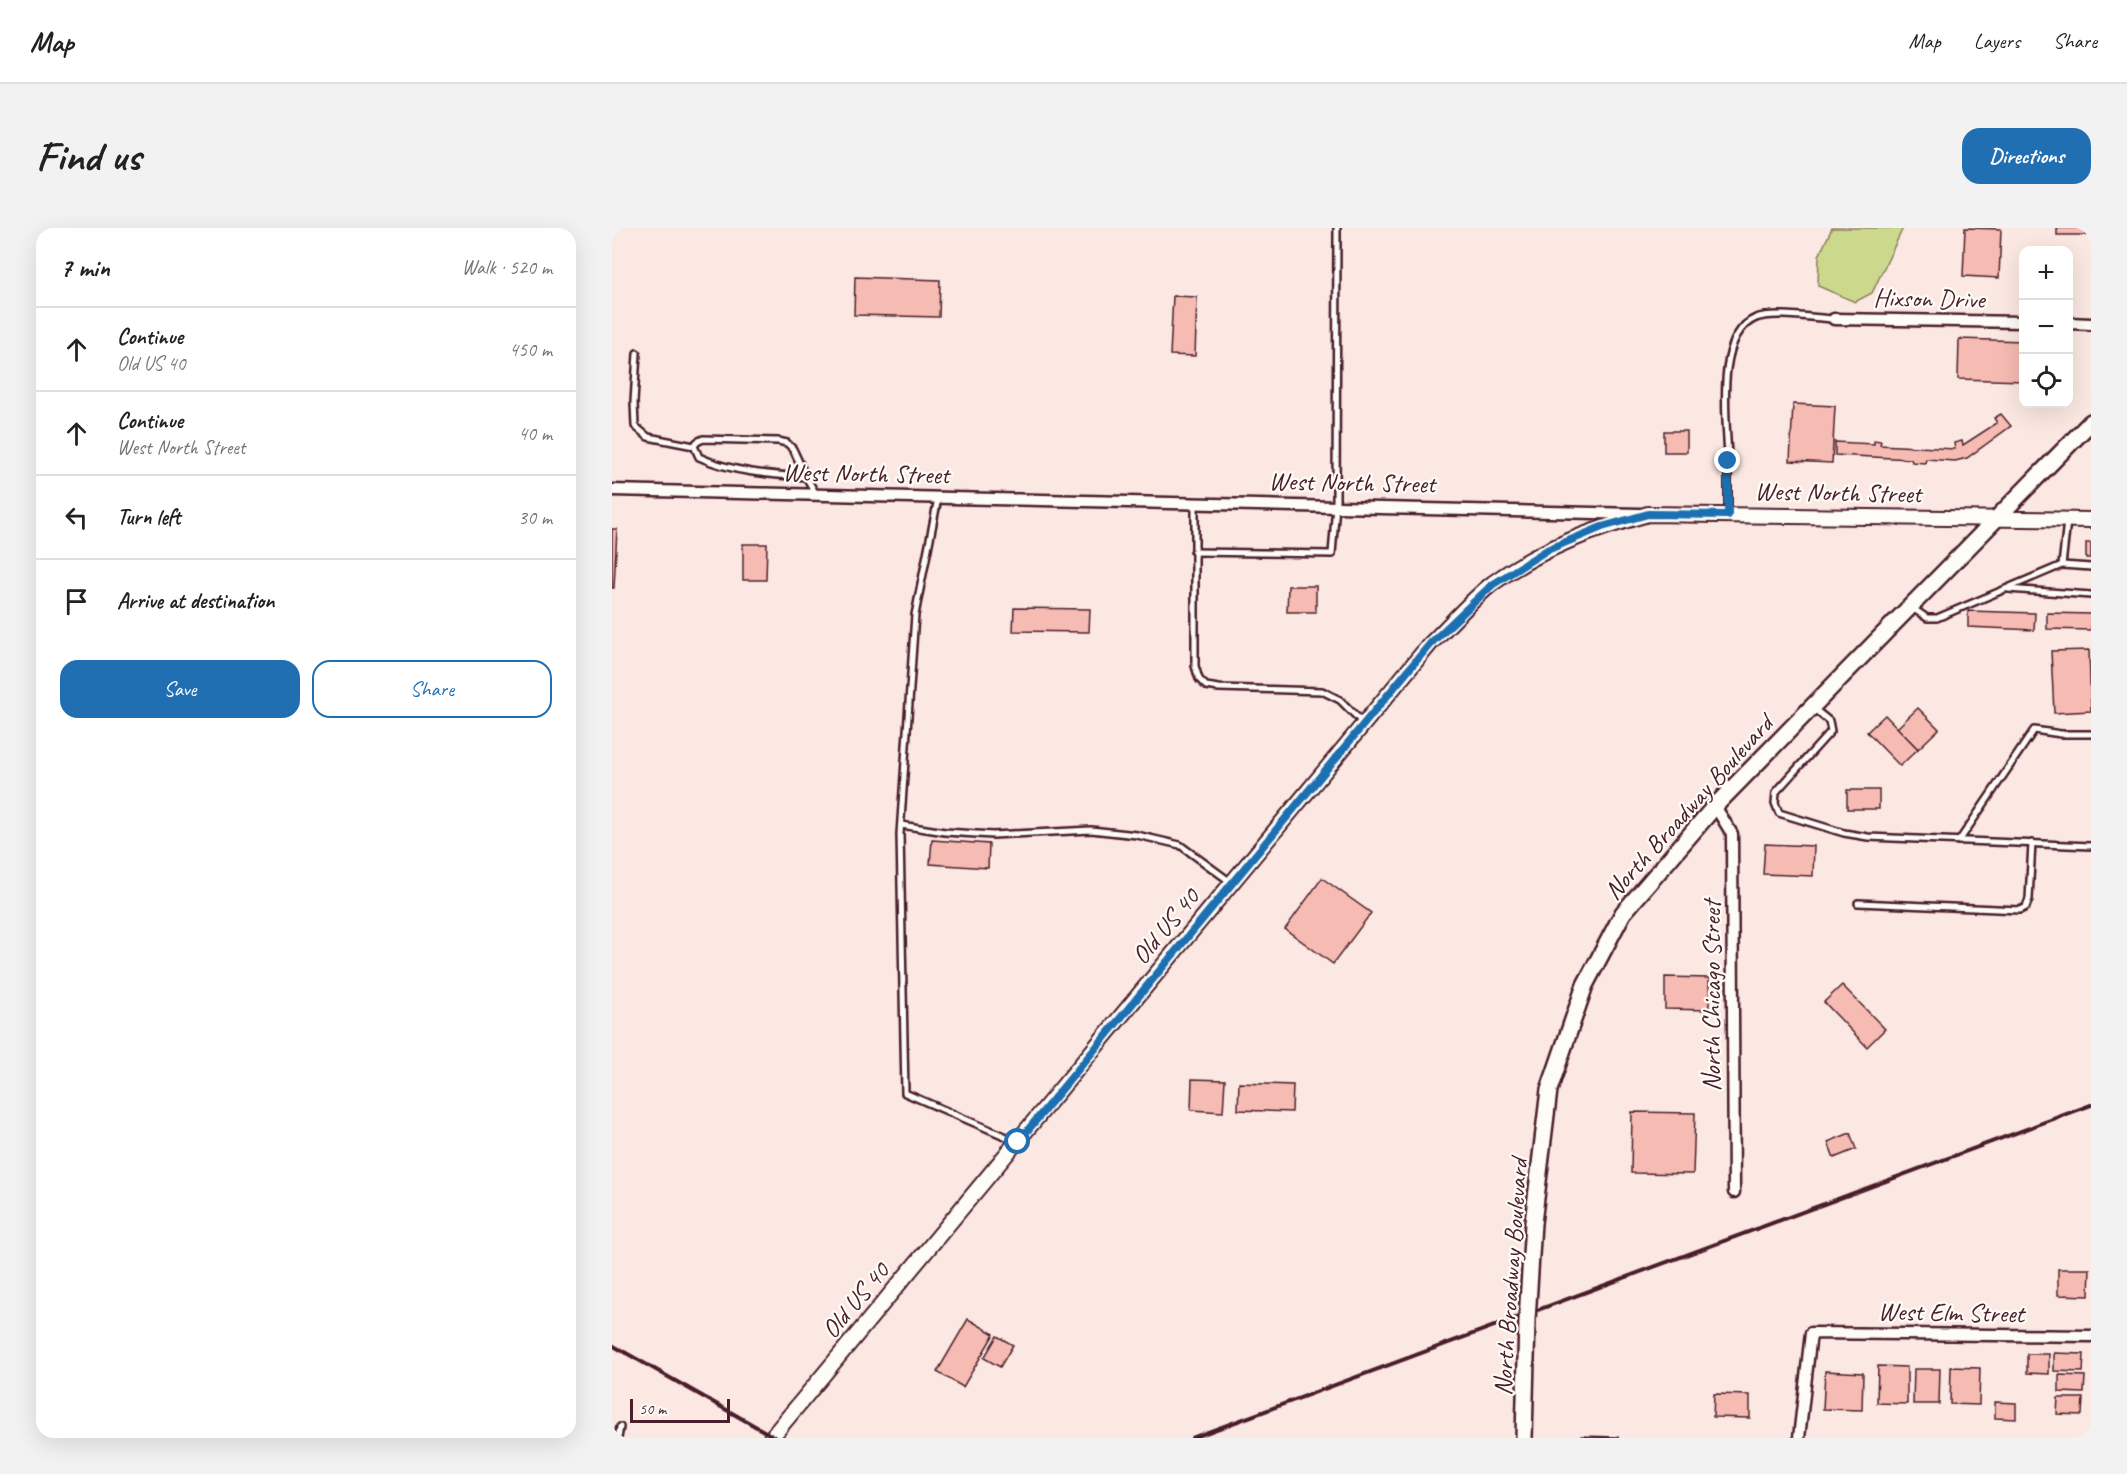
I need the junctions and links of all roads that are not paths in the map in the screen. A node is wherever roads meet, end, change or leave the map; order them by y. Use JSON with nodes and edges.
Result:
{"nodes":[{"id":1,"x":1337,"y":228,"type":"edge"},
{"id":2,"x":1834,"y":319,"type":"joint"},
{"id":3,"x":2019,"y":322,"type":"edge"},
{"id":4,"x":2073,"y":323,"type":"edge"},
{"id":5,"x":2091,"y":324,"type":"edge"},
{"id":6,"x":637,"y":353,"type":"dead end"},
{"id":7,"x":2091,"y":422,"type":"edge"},
{"id":8,"x":694,"y":446,"type":"junction"},
{"id":9,"x":806,"y":477,"type":"junction"},
{"id":10,"x":612,"y":490,"type":"edge"},
{"id":11,"x":817,"y":496,"type":"junction"},
{"id":12,"x":938,"y":498,"type":"junction"},
{"id":13,"x":1195,"y":503,"type":"junction"},
{"id":14,"x":1336,"y":506,"type":"junction"},
{"id":15,"x":1648,"y":514,"type":"junction"},
{"id":16,"x":1728,"y":515,"type":"junction"},
{"id":17,"x":1998,"y":518,"type":"junction"},
{"id":18,"x":2067,"y":519,"type":"junction"},
{"id":19,"x":2091,"y":519,"type":"edge"},
{"id":20,"x":1194,"y":552,"type":"junction"},
{"id":21,"x":2062,"y":565,"type":"junction"},
{"id":22,"x":2091,"y":567,"type":"edge"},
{"id":23,"x":2006,"y":589,"type":"junction"},
{"id":24,"x":2091,"y":595,"type":"edge"},
{"id":25,"x":1911,"y":606,"type":"junction"},
{"id":26,"x":1812,"y":707,"type":"junction"},
{"id":27,"x":1364,"y":724,"type":"junction"},
{"id":28,"x":2091,"y":734,"type":"edge"},
{"id":29,"x":1714,"y":806,"type":"junction"},
{"id":30,"x":901,"y":825,"type":"junction"},
{"id":31,"x":1959,"y":841,"type":"junction"},
{"id":32,"x":2032,"y":843,"type":"junction"},
{"id":33,"x":2091,"y":846,"type":"edge"},
{"id":34,"x":1232,"y":883,"type":"junction"},
{"id":35,"x":1858,"y":903,"type":"dead end"},
{"id":36,"x":1018,"y":1142,"type":"junction"},
{"id":37,"x":1734,"y":1192,"type":"dead end"},
{"id":38,"x":2091,"y":1336,"type":"edge"},
{"id":39,"x":620,"y":1427,"type":"dead end"},
{"id":40,"x":618,"y":1438,"type":"edge"},
{"id":41,"x":771,"y":1438,"type":"edge"},
{"id":42,"x":1524,"y":1438,"type":"edge"},
{"id":43,"x":1800,"y":1438,"type":"edge"}],
"edges":[{"from":1,"to":14,"type":"lane"},
{"from":2,"to":3,"type":"street","name":"Hixson Drive"},
{"from":2,"to":16,"type":"lane"},
{"from":4,"to":5,"type":"street"},
{"from":6,"to":8,"type":"lane"},
{"from":7,"to":17,"type":"main road","name":"North Broadway Boulevard"},
{"from":8,"to":9,"type":"lane"},
{"from":8,"to":9,"type":"lane"},
{"from":9,"to":11,"type":"lane"},
{"from":10,"to":11,"type":"street","name":"West North Street"},
{"from":11,"to":12,"type":"street","name":"West North Street"},
{"from":12,"to":13,"type":"street","name":"West North Street"},
{"from":12,"to":30,"type":"lane"},
{"from":13,"to":14,"type":"street","name":"West North Street"},
{"from":13,"to":20,"type":"lane"},
{"from":14,"to":15,"type":"street","name":"West North Street"},
{"from":14,"to":20,"type":"lane"},
{"from":15,"to":16,"type":"street","name":"West North Street"},
{"from":15,"to":27,"type":"street","name":"Old US 40"},
{"from":16,"to":17,"type":"street","name":"West North Street"},
{"from":17,"to":18,"type":"street","name":"West North Street"},
{"from":17,"to":25,"type":"main road","name":"North Broadway Boulevard"},
{"from":18,"to":19,"type":"street","name":"West North Street"},
{"from":18,"to":21,"type":"lane"},
{"from":20,"to":27,"type":"lane"},
{"from":21,"to":22,"type":"lane"},
{"from":21,"to":23,"type":"lane"},
{"from":23,"to":24,"type":"lane"},
{"from":23,"to":25,"type":"lane"},
{"from":25,"to":26,"type":"main road","name":"North Broadway Boulevard"},
{"from":26,"to":29,"type":"main road","name":"North Broadway Boulevard"},
{"from":26,"to":31,"type":"lane"},
{"from":27,"to":34,"type":"street","name":"Old US 40"},
{"from":28,"to":31,"type":"lane"},
{"from":29,"to":37,"type":"street","name":"North Chicago Street"},
{"from":29,"to":42,"type":"main road","name":"North Broadway Boulevard","bridge":true},
{"from":30,"to":34,"type":"lane"},
{"from":30,"to":36,"type":"lane"},
{"from":31,"to":32,"type":"lane"},
{"from":32,"to":33,"type":"lane"},
{"from":32,"to":35,"type":"lane"},
{"from":34,"to":36,"type":"street","name":"Old US 40"},
{"from":36,"to":41,"type":"street","name":"Old US 40"},
{"from":38,"to":43,"type":"street","name":"West Elm Street"},
{"from":39,"to":40,"type":"lane"}]}
